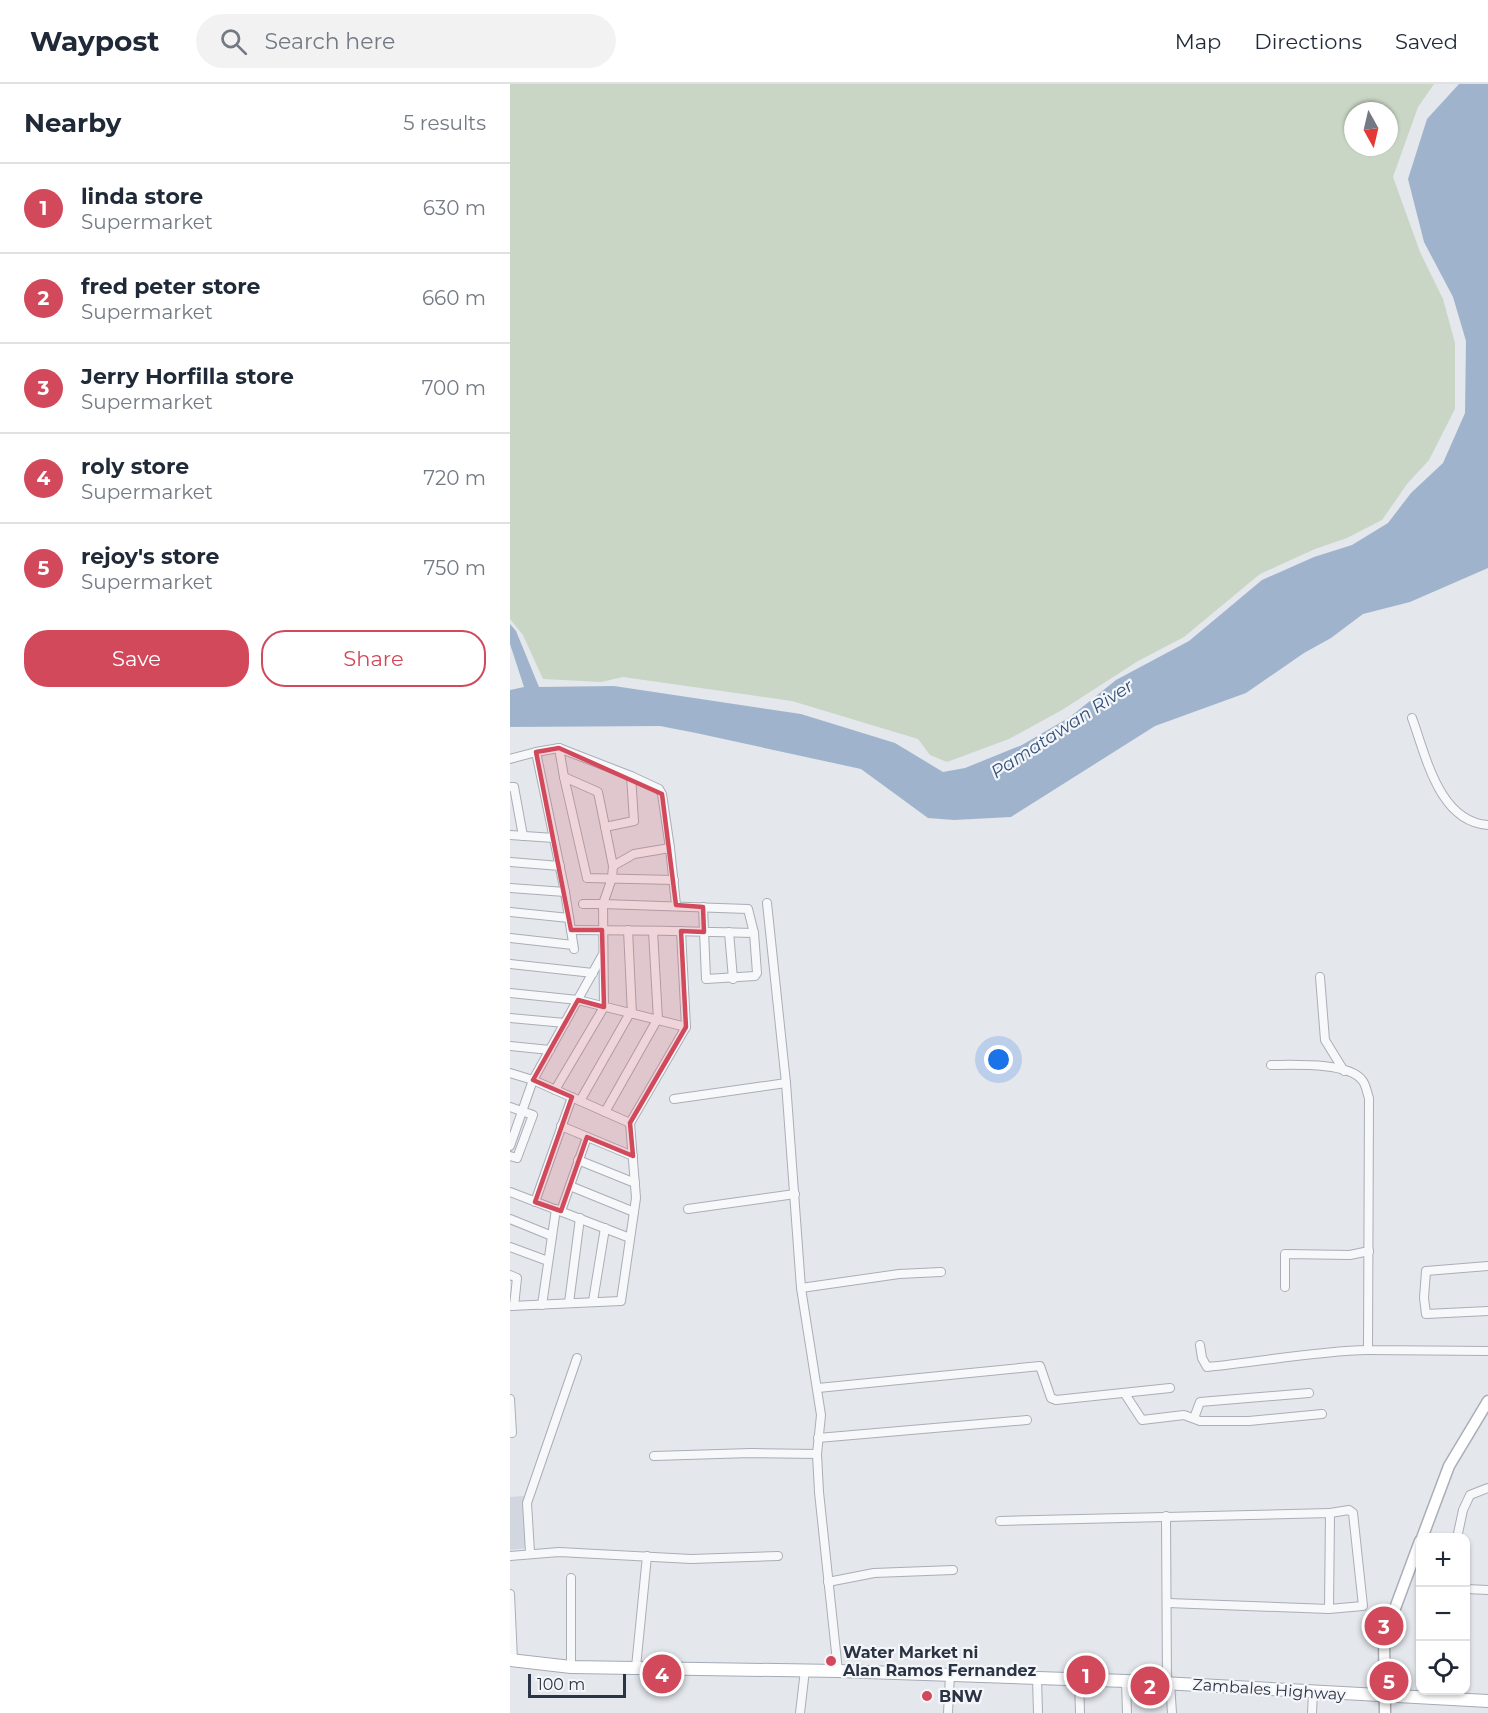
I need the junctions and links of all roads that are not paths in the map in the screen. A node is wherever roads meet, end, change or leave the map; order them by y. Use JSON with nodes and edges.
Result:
{"nodes":[{"id":1,"x":1412,"y":718,"type":"dead end"},
{"id":2,"x":559,"y":748,"type":"junction"},
{"id":3,"x":536,"y":752,"type":"junction"},
{"id":4,"x":510,"y":759,"type":"edge"},
{"id":5,"x":631,"y":776,"type":"junction"},
{"id":6,"x":564,"y":777,"type":"junction"},
{"id":7,"x":510,"y":787,"type":"edge"},
{"id":8,"x":1488,"y":825,"type":"edge"},
{"id":9,"x":605,"y":827,"type":"junction"},
{"id":10,"x":510,"y":835,"type":"edge"},
{"id":11,"x":523,"y":836,"type":"junction"},
{"id":12,"x":554,"y":838,"type":"junction"},
{"id":13,"x":670,"y":848,"type":"junction"},
{"id":14,"x":510,"y":861,"type":"edge"},
{"id":15,"x":560,"y":866,"type":"junction"},
{"id":16,"x":613,"y":866,"type":"junction"},
{"id":17,"x":612,"y":878,"type":"junction"},
{"id":18,"x":674,"y":880,"type":"junction"},
{"id":19,"x":510,"y":888,"type":"edge"},
{"id":20,"x":565,"y":892,"type":"junction"},
{"id":21,"x":767,"y":903,"type":"dead end"},
{"id":22,"x":583,"y":904,"type":"dead end"},
{"id":23,"x":603,"y":904,"type":"junction"},
{"id":24,"x":676,"y":905,"type":"junction"},
{"id":25,"x":703,"y":907,"type":"junction"},
{"id":26,"x":510,"y":912,"type":"edge"},
{"id":27,"x":569,"y":918,"type":"junction"},
{"id":28,"x":571,"y":930,"type":"junction"},
{"id":29,"x":602,"y":930,"type":"junction"},
{"id":30,"x":628,"y":930,"type":"junction"},
{"id":31,"x":653,"y":931,"type":"junction"},
{"id":32,"x":681,"y":931,"type":"junction"},
{"id":33,"x":704,"y":932,"type":"junction"},
{"id":34,"x":729,"y":932,"type":"junction"},
{"id":35,"x":754,"y":933,"type":"junction"},
{"id":36,"x":510,"y":938,"type":"edge"},
{"id":37,"x":603,"y":956,"type":"junction"},
{"id":38,"x":510,"y":964,"type":"edge"},
{"id":39,"x":593,"y":973,"type":"junction"},
{"id":40,"x":1320,"y":977,"type":"dead end"},
{"id":41,"x":733,"y":979,"type":"junction"},
{"id":42,"x":510,"y":993,"type":"edge"},
{"id":43,"x":578,"y":1000,"type":"junction"},
{"id":44,"x":604,"y":1007,"type":"junction"},
{"id":45,"x":631,"y":1013,"type":"junction"},
{"id":46,"x":510,"y":1018,"type":"edge"},
{"id":47,"x":658,"y":1020,"type":"junction"},
{"id":48,"x":565,"y":1023,"type":"junction"},
{"id":49,"x":686,"y":1027,"type":"junction"},
{"id":50,"x":510,"y":1046,"type":"edge"},
{"id":51,"x":550,"y":1050,"type":"junction"},
{"id":52,"x":1270,"y":1065,"type":"dead end"},
{"id":53,"x":1345,"y":1072,"type":"junction"},
{"id":54,"x":510,"y":1073,"type":"edge"},
{"id":55,"x":533,"y":1080,"type":"junction"},
{"id":56,"x":786,"y":1083,"type":"junction"},
{"id":57,"x":555,"y":1090,"type":"junction"},
{"id":58,"x":572,"y":1097,"type":"junction"},
{"id":59,"x":674,"y":1099,"type":"dead end"},
{"id":60,"x":580,"y":1101,"type":"junction"},
{"id":61,"x":510,"y":1107,"type":"edge"},
{"id":62,"x":522,"y":1111,"type":"junction"},
{"id":63,"x":605,"y":1112,"type":"junction"},
{"id":64,"x":630,"y":1123,"type":"junction"},
{"id":65,"x":561,"y":1126,"type":"junction"},
{"id":66,"x":587,"y":1137,"type":"junction"},
{"id":67,"x":510,"y":1146,"type":"edge"},
{"id":68,"x":510,"y":1156,"type":"edge"},
{"id":69,"x":633,"y":1156,"type":"junction"},
{"id":70,"x":578,"y":1160,"type":"junction"},
{"id":71,"x":635,"y":1184,"type":"junction"},
{"id":72,"x":570,"y":1186,"type":"junction"},
{"id":73,"x":510,"y":1192,"type":"edge"},
{"id":74,"x":795,"y":1194,"type":"junction"},
{"id":75,"x":535,"y":1202,"type":"junction"},
{"id":76,"x":688,"y":1209,"type":"dead end"},
{"id":77,"x":558,"y":1210,"type":"junction"},
{"id":78,"x":634,"y":1212,"type":"junction"},
{"id":79,"x":580,"y":1218,"type":"junction"},
{"id":80,"x":510,"y":1219,"type":"edge"},
{"id":81,"x":605,"y":1228,"type":"junction"},
{"id":82,"x":552,"y":1236,"type":"junction"},
{"id":83,"x":630,"y":1238,"type":"junction"},
{"id":84,"x":510,"y":1246,"type":"edge"},
{"id":85,"x":1369,"y":1251,"type":"junction"},
{"id":86,"x":548,"y":1262,"type":"junction"},
{"id":87,"x":1488,"y":1266,"type":"edge"},
{"id":88,"x":941,"y":1272,"type":"dead end"},
{"id":89,"x":510,"y":1275,"type":"edge"},
{"id":90,"x":1285,"y":1287,"type":"dead end"},
{"id":91,"x":801,"y":1288,"type":"junction"},
{"id":92,"x":593,"y":1301,"type":"junction"},
{"id":93,"x":569,"y":1303,"type":"junction"},
{"id":94,"x":542,"y":1305,"type":"junction"},
{"id":95,"x":512,"y":1306,"type":"edge"},
{"id":96,"x":1488,"y":1311,"type":"edge"},
{"id":97,"x":1200,"y":1345,"type":"dead end"},
{"id":98,"x":1368,"y":1350,"type":"junction"},
{"id":99,"x":1488,"y":1351,"type":"edge"},
{"id":100,"x":577,"y":1358,"type":"dead end"},
{"id":101,"x":818,"y":1388,"type":"junction"},
{"id":102,"x":1170,"y":1388,"type":"dead end"},
{"id":103,"x":1308,"y":1393,"type":"dead end"},
{"id":104,"x":1125,"y":1394,"type":"junction"},
{"id":105,"x":510,"y":1401,"type":"edge"},
{"id":106,"x":1488,"y":1401,"type":"edge"},
{"id":107,"x":1322,"y":1414,"type":"dead end"},
{"id":108,"x":1194,"y":1418,"type":"junction"},
{"id":109,"x":1027,"y":1420,"type":"dead end"},
{"id":110,"x":511,"y":1433,"type":"edge"},
{"id":111,"x":818,"y":1438,"type":"junction"},
{"id":112,"x":817,"y":1454,"type":"junction"},
{"id":113,"x":654,"y":1456,"type":"dead end"},
{"id":114,"x":1488,"y":1488,"type":"edge"},
{"id":115,"x":1330,"y":1513,"type":"junction"},
{"id":116,"x":1166,"y":1516,"type":"junction"},
{"id":117,"x":1000,"y":1521,"type":"dead end"},
{"id":118,"x":1423,"y":1533,"type":"edge"},
{"id":119,"x":1458,"y":1533,"type":"edge"},
{"id":120,"x":530,"y":1552,"type":"junction"},
{"id":121,"x":1416,"y":1552,"type":"edge"},
{"id":122,"x":510,"y":1556,"type":"edge"},
{"id":123,"x":647,"y":1556,"type":"junction"},
{"id":124,"x":778,"y":1556,"type":"dead end"},
{"id":125,"x":953,"y":1570,"type":"dead end"},
{"id":126,"x":572,"y":1578,"type":"dead end"},
{"id":127,"x":828,"y":1582,"type":"junction"},
{"id":128,"x":1470,"y":1589,"type":"edge"},
{"id":129,"x":1488,"y":1590,"type":"edge"},
{"id":130,"x":510,"y":1594,"type":"edge"},
{"id":131,"x":1168,"y":1603,"type":"junction"},
{"id":132,"x":1329,"y":1609,"type":"junction"},
{"id":133,"x":511,"y":1660,"type":"edge"},
{"id":134,"x":571,"y":1667,"type":"junction"},
{"id":135,"x":636,"y":1667,"type":"junction"},
{"id":136,"x":806,"y":1670,"type":"junction"},
{"id":137,"x":838,"y":1671,"type":"junction"},
{"id":138,"x":950,"y":1675,"type":"junction"},
{"id":139,"x":1037,"y":1678,"type":"junction"},
{"id":140,"x":1079,"y":1679,"type":"junction"},
{"id":141,"x":1126,"y":1681,"type":"junction"},
{"id":142,"x":1168,"y":1683,"type":"junction"},
{"id":143,"x":1313,"y":1692,"type":"junction"},
{"id":144,"x":1453,"y":1695,"type":"edge"},
{"id":145,"x":1385,"y":1696,"type":"junction"},
{"id":146,"x":1488,"y":1701,"type":"edge"},
{"id":147,"x":800,"y":1713,"type":"edge"},
{"id":148,"x":948,"y":1713,"type":"edge"},
{"id":149,"x":1038,"y":1713,"type":"edge"},
{"id":150,"x":1080,"y":1713,"type":"edge"},
{"id":151,"x":1127,"y":1713,"type":"edge"},
{"id":152,"x":1172,"y":1713,"type":"edge"},
{"id":153,"x":1312,"y":1713,"type":"edge"},
{"id":154,"x":1385,"y":1713,"type":"edge"}],
"edges":[{"from":1,"to":8,"type":"street"},
{"from":2,"to":3,"type":"street"},
{"from":2,"to":5,"type":"street"},
{"from":2,"to":6,"type":"street"},
{"from":3,"to":4,"type":"street"},
{"from":3,"to":12,"type":"street"},
{"from":5,"to":9,"type":"street"},
{"from":5,"to":13,"type":"street"},
{"from":6,"to":9,"type":"street"},
{"from":6,"to":17,"type":"street"},
{"from":7,"to":11,"type":"street"},
{"from":9,"to":16,"type":"street"},
{"from":10,"to":11,"type":"street"},
{"from":11,"to":12,"type":"street"},
{"from":12,"to":15,"type":"street"},
{"from":13,"to":16,"type":"street"},
{"from":13,"to":18,"type":"street"},
{"from":14,"to":15,"type":"street"},
{"from":15,"to":20,"type":"street"},
{"from":16,"to":17,"type":"street"},
{"from":17,"to":18,"type":"street"},
{"from":17,"to":23,"type":"street"},
{"from":18,"to":24,"type":"street"},
{"from":19,"to":20,"type":"street"},
{"from":20,"to":27,"type":"street"},
{"from":21,"to":56,"type":"street"},
{"from":22,"to":23,"type":"street"},
{"from":23,"to":24,"type":"street"},
{"from":23,"to":29,"type":"street"},
{"from":24,"to":25,"type":"street"},
{"from":25,"to":33,"type":"street"},
{"from":25,"to":35,"type":"street"},
{"from":26,"to":27,"type":"street"},
{"from":27,"to":28,"type":"street"},
{"from":28,"to":29,"type":"street"},
{"from":28,"to":36,"type":"street"},
{"from":29,"to":30,"type":"street"},
{"from":29,"to":37,"type":"street"},
{"from":30,"to":31,"type":"street"},
{"from":30,"to":45,"type":"street"},
{"from":31,"to":32,"type":"street"},
{"from":31,"to":47,"type":"street"},
{"from":32,"to":33,"type":"street"},
{"from":32,"to":49,"type":"street"},
{"from":33,"to":34,"type":"street"},
{"from":33,"to":41,"type":"street"},
{"from":34,"to":35,"type":"street"},
{"from":34,"to":41,"type":"street"},
{"from":35,"to":41,"type":"street"},
{"from":37,"to":39,"type":"street"},
{"from":37,"to":44,"type":"street"},
{"from":38,"to":39,"type":"street"},
{"from":39,"to":43,"type":"street"},
{"from":40,"to":53,"type":"street"},
{"from":42,"to":43,"type":"street"},
{"from":43,"to":44,"type":"street"},
{"from":43,"to":48,"type":"street"},
{"from":44,"to":45,"type":"street"},
{"from":44,"to":57,"type":"street"},
{"from":45,"to":47,"type":"street"},
{"from":45,"to":60,"type":"street"},
{"from":46,"to":48,"type":"street"},
{"from":47,"to":49,"type":"street"},
{"from":47,"to":63,"type":"street"},
{"from":48,"to":51,"type":"street"},
{"from":49,"to":64,"type":"street"},
{"from":50,"to":51,"type":"street"},
{"from":51,"to":55,"type":"street"},
{"from":52,"to":53,"type":"street"},
{"from":53,"to":85,"type":"street"},
{"from":54,"to":55,"type":"street"},
{"from":55,"to":57,"type":"street"},
{"from":55,"to":62,"type":"street"},
{"from":56,"to":59,"type":"street"},
{"from":56,"to":74,"type":"street"},
{"from":57,"to":58,"type":"street"},
{"from":58,"to":60,"type":"street"},
{"from":58,"to":65,"type":"street"},
{"from":60,"to":63,"type":"street"},
{"from":61,"to":62,"type":"street"},
{"from":62,"to":67,"type":"street"},
{"from":62,"to":68,"type":"street"},
{"from":63,"to":64,"type":"street"},
{"from":64,"to":69,"type":"street"},
{"from":65,"to":66,"type":"street"},
{"from":65,"to":75,"type":"street"},
{"from":66,"to":69,"type":"street"},
{"from":66,"to":70,"type":"street"},
{"from":69,"to":71,"type":"street"},
{"from":70,"to":71,"type":"street"},
{"from":70,"to":72,"type":"street"},
{"from":71,"to":78,"type":"street"},
{"from":72,"to":77,"type":"street"},
{"from":72,"to":78,"type":"street"},
{"from":73,"to":75,"type":"street"},
{"from":74,"to":76,"type":"street"},
{"from":74,"to":91,"type":"street"},
{"from":75,"to":77,"type":"street"},
{"from":77,"to":79,"type":"street"},
{"from":77,"to":82,"type":"street"},
{"from":78,"to":83,"type":"street"},
{"from":79,"to":81,"type":"street"},
{"from":79,"to":93,"type":"street"},
{"from":80,"to":82,"type":"street"},
{"from":81,"to":83,"type":"street"},
{"from":81,"to":92,"type":"street"},
{"from":82,"to":86,"type":"street"},
{"from":83,"to":92,"type":"street"},
{"from":84,"to":86,"type":"street"},
{"from":85,"to":90,"type":"street"},
{"from":85,"to":98,"type":"street"},
{"from":86,"to":94,"type":"street"},
{"from":87,"to":96,"type":"street"},
{"from":88,"to":91,"type":"street"},
{"from":89,"to":95,"type":"street"},
{"from":91,"to":101,"type":"street"},
{"from":92,"to":93,"type":"street"},
{"from":93,"to":94,"type":"street"},
{"from":94,"to":95,"type":"street"},
{"from":97,"to":98,"type":"street"},
{"from":98,"to":99,"type":"street"},
{"from":100,"to":120,"type":"street"},
{"from":101,"to":104,"type":"street"},
{"from":101,"to":111,"type":"street"},
{"from":102,"to":104,"type":"street"},
{"from":103,"to":108,"type":"street"},
{"from":104,"to":108,"type":"street"},
{"from":105,"to":110,"type":"street"},
{"from":106,"to":118,"type":"street"},
{"from":107,"to":108,"type":"street"},
{"from":109,"to":111,"type":"street"},
{"from":111,"to":112,"type":"street"},
{"from":112,"to":113,"type":"street"},
{"from":112,"to":127,"type":"street"},
{"from":114,"to":119,"type":"street"},
{"from":115,"to":116,"type":"street"},
{"from":115,"to":132,"type":"street"},
{"from":115,"to":132,"type":"street"},
{"from":116,"to":117,"type":"street"},
{"from":116,"to":131,"type":"street"},
{"from":120,"to":122,"type":"street"},
{"from":120,"to":123,"type":"street"},
{"from":121,"to":145,"type":"street"},
{"from":123,"to":124,"type":"street"},
{"from":123,"to":135,"type":"street"},
{"from":125,"to":127,"type":"street"},
{"from":126,"to":134,"type":"street"},
{"from":127,"to":137,"type":"street"},
{"from":128,"to":129,"type":"street"},
{"from":130,"to":133,"type":"street"},
{"from":131,"to":132,"type":"street"},
{"from":131,"to":142,"type":"street"},
{"from":133,"to":134,"type":"main road","name":"Zambales Highway"},
{"from":134,"to":135,"type":"main road","name":"Zambales Highway"},
{"from":135,"to":136,"type":"main road","name":"Zambales Highway"},
{"from":136,"to":137,"type":"main road","name":"Zambales Highway"},
{"from":136,"to":147,"type":"street"},
{"from":137,"to":138,"type":"main road","name":"Zambales Highway"},
{"from":138,"to":139,"type":"main road","name":"Zambales Highway"},
{"from":138,"to":148,"type":"street"},
{"from":139,"to":140,"type":"main road","name":"Zambales Highway"},
{"from":139,"to":149,"type":"street"},
{"from":140,"to":141,"type":"main road","name":"Zambales Highway"},
{"from":140,"to":150,"type":"street"},
{"from":141,"to":142,"type":"main road","name":"Zambales Highway"},
{"from":141,"to":151,"type":"street"},
{"from":142,"to":143,"type":"main road","name":"Zambales Highway"},
{"from":142,"to":152,"type":"street"},
{"from":143,"to":145,"type":"main road","name":"Zambales Highway"},
{"from":143,"to":153,"type":"street"},
{"from":144,"to":145,"type":"main road","name":"Zambales Highway"},
{"from":144,"to":146,"type":"main road","name":"Zambales Highway"},
{"from":145,"to":154,"type":"street"}]}
